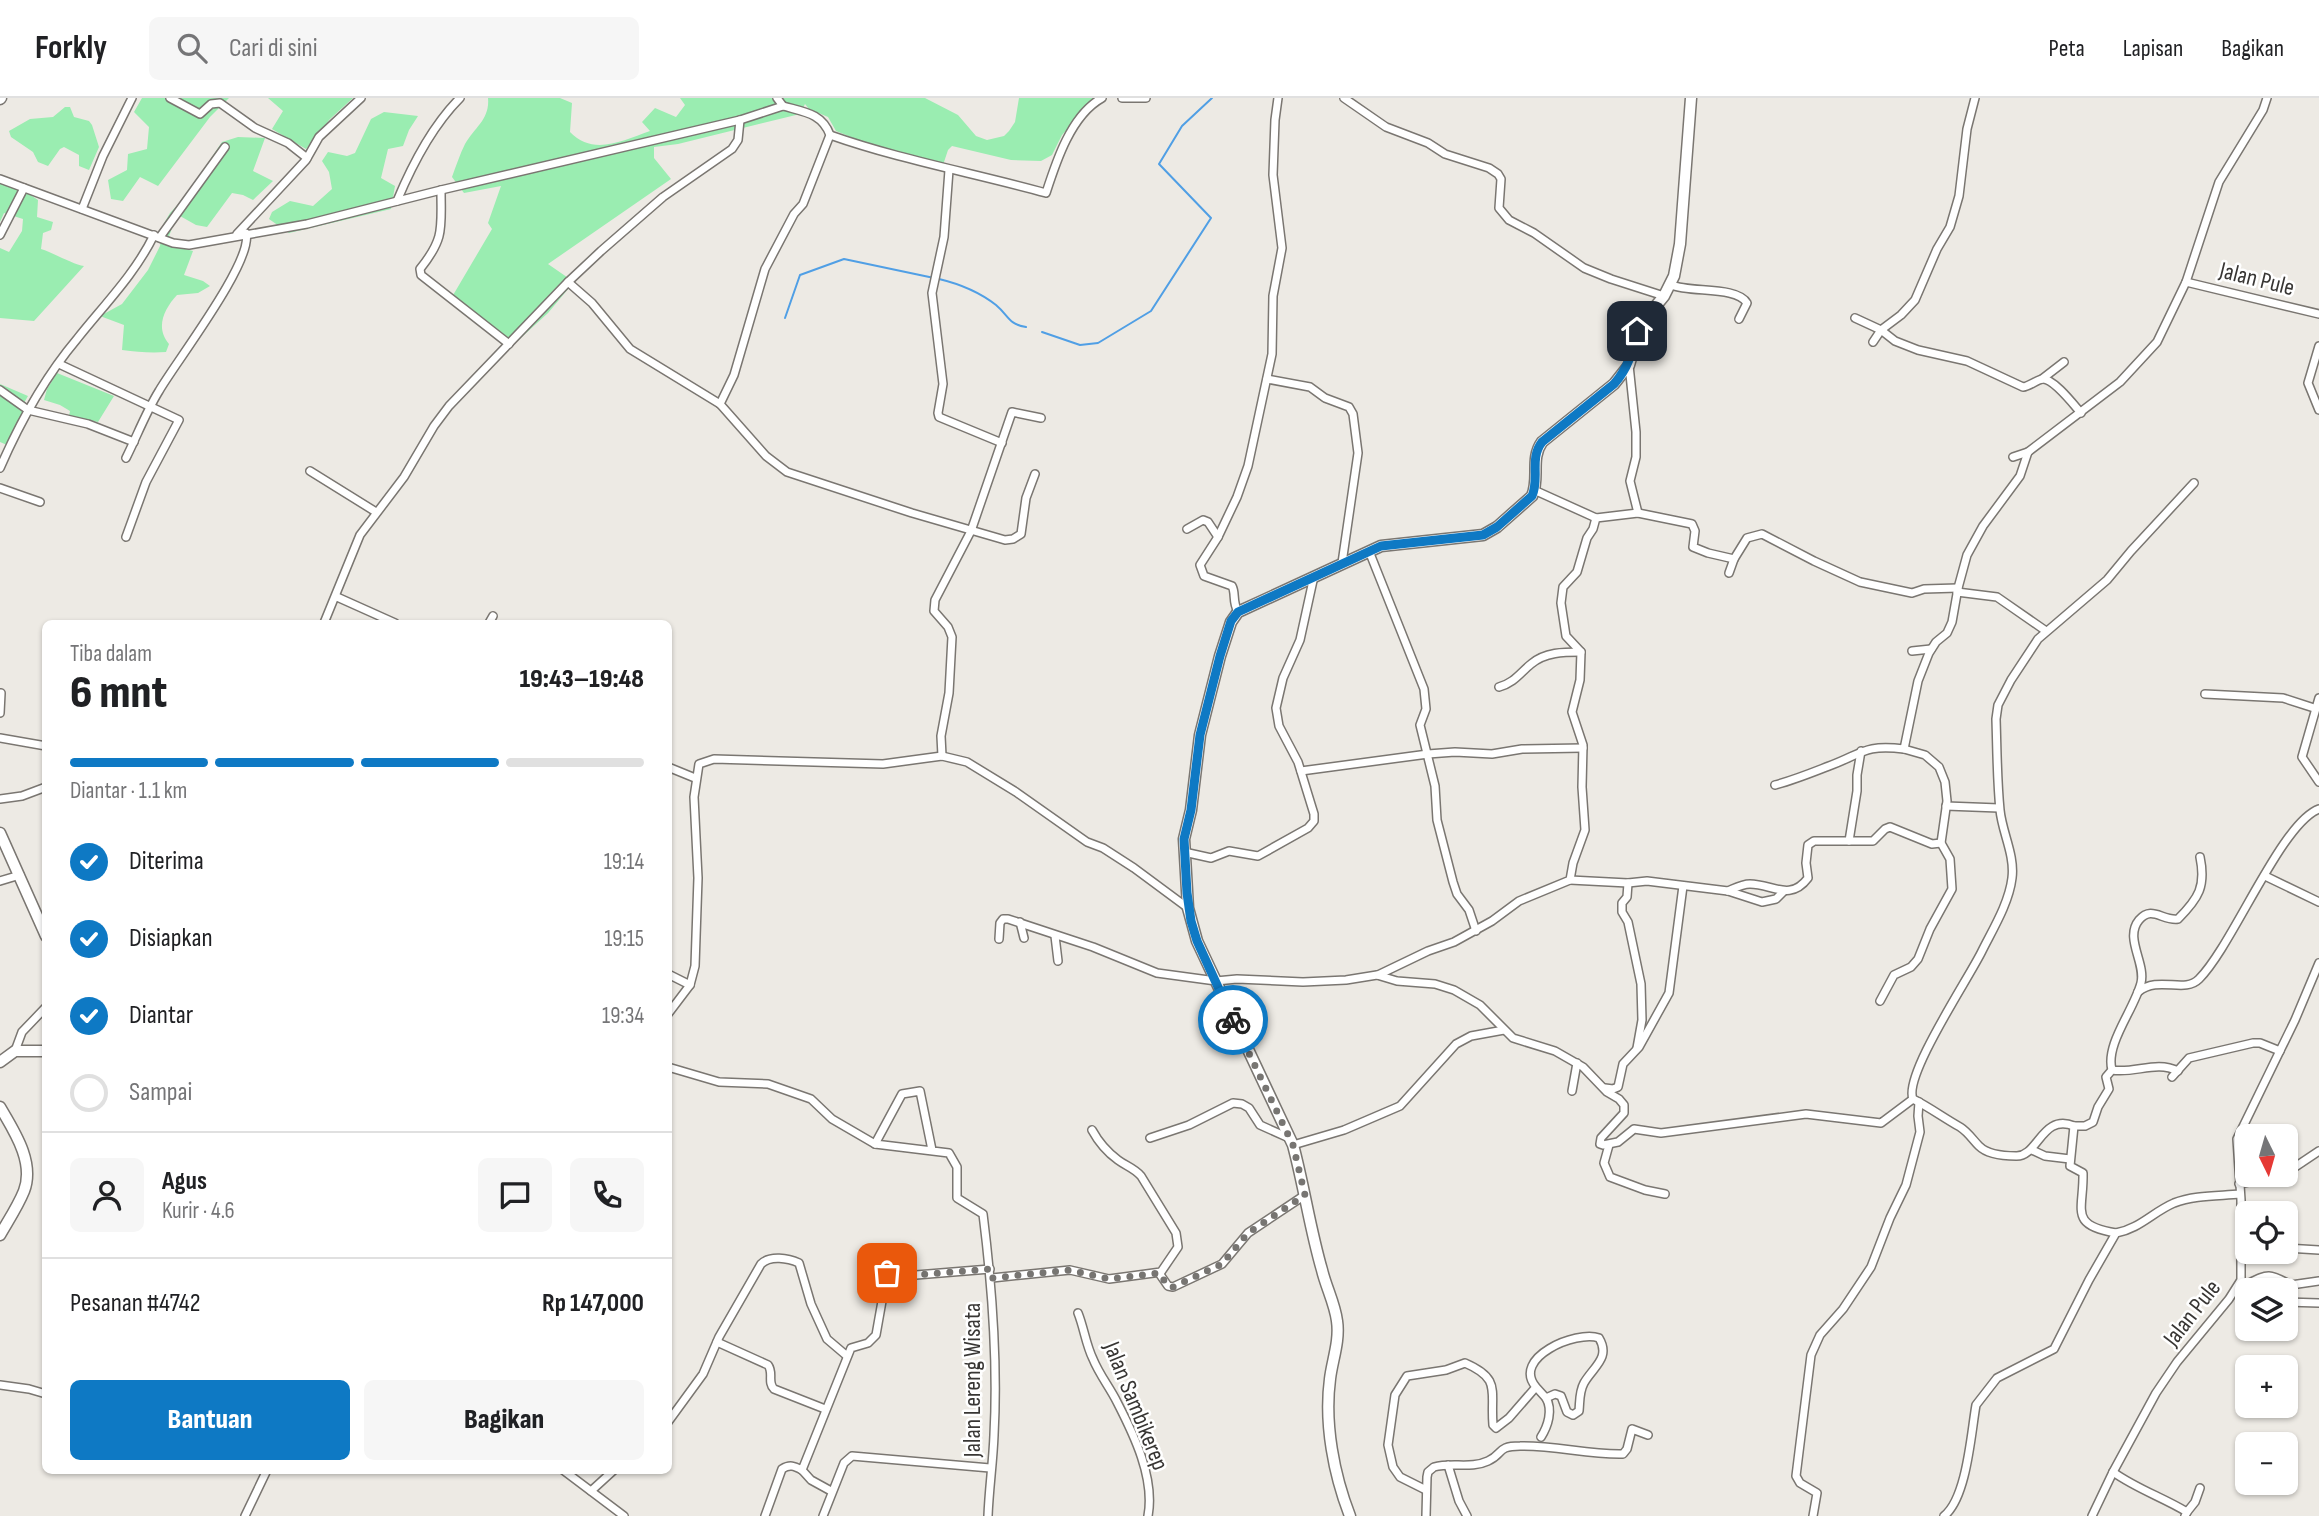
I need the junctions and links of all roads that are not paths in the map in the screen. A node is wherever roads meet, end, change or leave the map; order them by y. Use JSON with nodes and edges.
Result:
{"nodes":[{"id":1,"x":132,"y":98,"type":"edge"},
{"id":2,"x":170,"y":98,"type":"edge"},
{"id":3,"x":361,"y":98,"type":"edge"},
{"id":4,"x":777,"y":98,"type":"edge"},
{"id":5,"x":1102,"y":98,"type":"edge"},
{"id":6,"x":1122,"y":98,"type":"edge"},
{"id":7,"x":1146,"y":98,"type":"edge"},
{"id":8,"x":1278,"y":98,"type":"edge"},
{"id":9,"x":1344,"y":98,"type":"edge"},
{"id":10,"x":1691,"y":98,"type":"edge"},
{"id":11,"x":1975,"y":98,"type":"edge"},
{"id":12,"x":2267,"y":98,"type":"edge"},
{"id":13,"x":456,"y":99,"type":"edge"},
{"id":14,"x":783,"y":106,"type":"junction"},
{"id":15,"x":740,"y":120,"type":"junction"},
{"id":16,"x":830,"y":135,"type":"junction"},
{"id":17,"x":225,"y":147,"type":"dead end"},
{"id":18,"x":307,"y":158,"type":"junction"},
{"id":19,"x":949,"y":170,"type":"junction"},
{"id":20,"x":0,"y":179,"type":"edge"},
{"id":21,"x":24,"y":188,"type":"junction"},
{"id":22,"x":441,"y":190,"type":"junction"},
{"id":23,"x":397,"y":201,"type":"junction"},
{"id":24,"x":82,"y":209,"type":"junction"},
{"id":25,"x":246,"y":233,"type":"junction"},
{"id":26,"x":237,"y":234,"type":"junction"},
{"id":27,"x":0,"y":235,"type":"edge"},
{"id":28,"x":157,"y":236,"type":"junction"},
{"id":29,"x":568,"y":282,"type":"junction"},
{"id":30,"x":2186,"y":282,"type":"junction"},
{"id":31,"x":1671,"y":285,"type":"junction"},
{"id":32,"x":1664,"y":296,"type":"junction"},
{"id":33,"x":2319,"y":314,"type":"edge"},
{"id":34,"x":1855,"y":318,"type":"dead end"},
{"id":35,"x":1739,"y":319,"type":"dead end"},
{"id":36,"x":1881,"y":330,"type":"junction"},
{"id":37,"x":1873,"y":342,"type":"dead end"},
{"id":38,"x":509,"y":344,"type":"junction"},
{"id":39,"x":2319,"y":346,"type":"edge"},
{"id":40,"x":2064,"y":362,"type":"dead end"},
{"id":41,"x":59,"y":364,"type":"junction"},
{"id":42,"x":1629,"y":365,"type":"junction"},
{"id":43,"x":1267,"y":379,"type":"junction"},
{"id":44,"x":2042,"y":379,"type":"junction"},
{"id":45,"x":0,"y":390,"type":"edge"},
{"id":46,"x":720,"y":404,"type":"junction"},
{"id":47,"x":151,"y":406,"type":"junction"},
{"id":48,"x":28,"y":410,"type":"junction"},
{"id":49,"x":2319,"y":410,"type":"edge"},
{"id":50,"x":2081,"y":412,"type":"junction"},
{"id":51,"x":1041,"y":418,"type":"dead end"},
{"id":52,"x":134,"y":442,"type":"junction"},
{"id":53,"x":1002,"y":443,"type":"junction"},
{"id":54,"x":2028,"y":452,"type":"junction"},
{"id":55,"x":2013,"y":457,"type":"dead end"},
{"id":56,"x":126,"y":458,"type":"dead end"},
{"id":57,"x":0,"y":468,"type":"edge"},
{"id":58,"x":310,"y":471,"type":"dead end"},
{"id":59,"x":1035,"y":474,"type":"dead end"},
{"id":60,"x":2194,"y":483,"type":"dead end"},
{"id":61,"x":0,"y":488,"type":"edge"},
{"id":62,"x":1534,"y":490,"type":"junction"},
{"id":63,"x":40,"y":502,"type":"dead end"},
{"id":64,"x":376,"y":512,"type":"junction"},
{"id":65,"x":1638,"y":513,"type":"junction"},
{"id":66,"x":1596,"y":518,"type":"junction"},
{"id":67,"x":1187,"y":529,"type":"dead end"},
{"id":68,"x":971,"y":531,"type":"junction"},
{"id":69,"x":126,"y":537,"type":"dead end"},
{"id":70,"x":1217,"y":537,"type":"junction"},
{"id":71,"x":1368,"y":551,"type":"junction"},
{"id":72,"x":1734,"y":558,"type":"junction"},
{"id":73,"x":1342,"y":563,"type":"junction"},
{"id":74,"x":1729,"y":573,"type":"dead end"},
{"id":75,"x":1314,"y":576,"type":"junction"},
{"id":76,"x":1957,"y":590,"type":"junction"},
{"id":77,"x":337,"y":597,"type":"junction"},
{"id":78,"x":1238,"y":612,"type":"junction"},
{"id":79,"x":326,"y":620,"type":"edge"},
{"id":80,"x":388,"y":620,"type":"edge"},
{"id":81,"x":2046,"y":631,"type":"junction"},
{"id":82,"x":1931,"y":649,"type":"junction"},
{"id":83,"x":1912,"y":651,"type":"dead end"},
{"id":84,"x":1581,"y":652,"type":"junction"},
{"id":85,"x":1499,"y":687,"type":"dead end"},
{"id":86,"x":1,"y":693,"type":"edge"},
{"id":87,"x":2205,"y":694,"type":"dead end"},
{"id":88,"x":2319,"y":698,"type":"edge"},
{"id":89,"x":2314,"y":708,"type":"junction"},
{"id":90,"x":0,"y":713,"type":"edge"},
{"id":91,"x":0,"y":738,"type":"edge"},
{"id":92,"x":42,"y":745,"type":"edge"},
{"id":93,"x":1583,"y":748,"type":"junction"},
{"id":94,"x":1904,"y":749,"type":"junction"},
{"id":95,"x":1860,"y":751,"type":"junction"},
{"id":96,"x":1428,"y":754,"type":"junction"},
{"id":97,"x":942,"y":756,"type":"junction"},
{"id":98,"x":672,"y":768,"type":"edge"},
{"id":99,"x":1301,"y":771,"type":"junction"},
{"id":100,"x":695,"y":778,"type":"junction"},
{"id":101,"x":2319,"y":782,"type":"edge"},
{"id":102,"x":1775,"y":785,"type":"dead end"},
{"id":103,"x":42,"y":788,"type":"edge"},
{"id":104,"x":0,"y":799,"type":"edge"},
{"id":105,"x":1945,"y":806,"type":"junction"},
{"id":106,"x":1994,"y":807,"type":"junction"},
{"id":107,"x":2319,"y":809,"type":"edge"},
{"id":108,"x":0,"y":833,"type":"edge"},
{"id":109,"x":1849,"y":841,"type":"junction"},
{"id":110,"x":1941,"y":843,"type":"junction"},
{"id":111,"x":1184,"y":852,"type":"junction"},
{"id":112,"x":2200,"y":857,"type":"dead end"},
{"id":113,"x":20,"y":876,"type":"junction"},
{"id":114,"x":2265,"y":876,"type":"junction"},
{"id":115,"x":1570,"y":880,"type":"junction"},
{"id":116,"x":0,"y":881,"type":"edge"},
{"id":117,"x":1628,"y":883,"type":"junction"},
{"id":118,"x":1683,"y":886,"type":"junction"},
{"id":119,"x":1728,"y":891,"type":"junction"},
{"id":120,"x":1784,"y":891,"type":"junction"},
{"id":121,"x":2319,"y":902,"type":"edge"},
{"id":122,"x":1188,"y":908,"type":"junction"},
{"id":123,"x":1020,"y":922,"type":"junction"},
{"id":124,"x":42,"y":927,"type":"edge"},
{"id":125,"x":1476,"y":931,"type":"junction"},
{"id":126,"x":1055,"y":936,"type":"junction"},
{"id":127,"x":1024,"y":938,"type":"dead end"},
{"id":128,"x":999,"y":939,"type":"dead end"},
{"id":129,"x":1058,"y":961,"type":"dead end"},
{"id":130,"x":2319,"y":963,"type":"edge"},
{"id":131,"x":1377,"y":975,"type":"junction"},
{"id":132,"x":672,"y":976,"type":"edge"},
{"id":133,"x":1216,"y":981,"type":"junction"},
{"id":134,"x":690,"y":985,"type":"junction"},
{"id":135,"x":2138,"y":992,"type":"junction"},
{"id":136,"x":1880,"y":1001,"type":"dead end"},
{"id":137,"x":672,"y":1009,"type":"edge"},
{"id":138,"x":42,"y":1011,"type":"edge"},
{"id":139,"x":1504,"y":1030,"type":"junction"},
{"id":140,"x":1636,"y":1049,"type":"junction"},
{"id":141,"x":15,"y":1051,"type":"junction"},
{"id":142,"x":42,"y":1051,"type":"edge"},
{"id":143,"x":2280,"y":1051,"type":"junction"},
{"id":144,"x":0,"y":1062,"type":"edge"},
{"id":145,"x":1577,"y":1063,"type":"junction"},
{"id":146,"x":672,"y":1068,"type":"edge"},
{"id":147,"x":2112,"y":1070,"type":"junction"},
{"id":148,"x":1602,"y":1087,"type":"junction"},
{"id":149,"x":1572,"y":1091,"type":"dead end"},
{"id":150,"x":1916,"y":1100,"type":"junction"},
{"id":151,"x":0,"y":1107,"type":"edge"},
{"id":152,"x":2244,"y":1124,"type":"edge"},
{"id":153,"x":2074,"y":1126,"type":"junction"},
{"id":154,"x":1092,"y":1130,"type":"dead end"},
{"id":155,"x":1150,"y":1138,"type":"dead end"},
{"id":156,"x":1291,"y":1141,"type":"junction"},
{"id":157,"x":875,"y":1144,"type":"junction"},
{"id":158,"x":1609,"y":1145,"type":"junction"},
{"id":159,"x":932,"y":1150,"type":"junction"},
{"id":160,"x":2032,"y":1150,"type":"junction"},
{"id":161,"x":2319,"y":1151,"type":"edge"},
{"id":162,"x":2070,"y":1159,"type":"junction"},
{"id":163,"x":2298,"y":1165,"type":"edge"},
{"id":164,"x":2239,"y":1187,"type":"edge"},
{"id":165,"x":1665,"y":1194,"type":"dead end"},
{"id":166,"x":2240,"y":1194,"type":"junction"},
{"id":167,"x":1305,"y":1195,"type":"junction"},
{"id":168,"x":2241,"y":1201,"type":"edge"},
{"id":169,"x":2116,"y":1233,"type":"junction"},
{"id":170,"x":0,"y":1235,"type":"edge"},
{"id":171,"x":2298,"y":1249,"type":"edge"},
{"id":172,"x":2319,"y":1250,"type":"edge"},
{"id":173,"x":990,"y":1269,"type":"junction"},
{"id":174,"x":870,"y":1271,"type":"dead end"},
{"id":175,"x":887,"y":1273,"type":"junction"},
{"id":176,"x":1159,"y":1273,"type":"junction"},
{"id":177,"x":992,"y":1278,"type":"junction"},
{"id":178,"x":2260,"y":1278,"type":"edge"},
{"id":179,"x":2280,"y":1278,"type":"edge"},
{"id":180,"x":2319,"y":1282,"type":"edge"},
{"id":181,"x":2298,"y":1284,"type":"edge"},
{"id":182,"x":2235,"y":1293,"type":"edge"},
{"id":183,"x":2298,"y":1302,"type":"edge"},
{"id":184,"x":2319,"y":1303,"type":"edge"},
{"id":185,"x":1078,"y":1313,"type":"dead end"},
{"id":186,"x":717,"y":1342,"type":"junction"},
{"id":187,"x":847,"y":1356,"type":"junction"},
{"id":188,"x":0,"y":1385,"type":"edge"},
{"id":189,"x":1536,"y":1387,"type":"junction"},
{"id":190,"x":42,"y":1394,"type":"edge"},
{"id":191,"x":1546,"y":1398,"type":"junction"},
{"id":192,"x":825,"y":1409,"type":"junction"},
{"id":193,"x":672,"y":1417,"type":"edge"},
{"id":194,"x":1648,"y":1435,"type":"dead end"},
{"id":195,"x":1541,"y":1437,"type":"dead end"},
{"id":196,"x":1448,"y":1465,"type":"junction"},
{"id":197,"x":990,"y":1468,"type":"junction"},
{"id":198,"x":802,"y":1471,"type":"junction"},
{"id":199,"x":2113,"y":1472,"type":"junction"},
{"id":200,"x":265,"y":1474,"type":"edge"},
{"id":201,"x":569,"y":1474,"type":"edge"},
{"id":202,"x":610,"y":1474,"type":"edge"},
{"id":203,"x":2200,"y":1488,"type":"dead end"},
{"id":204,"x":1426,"y":1490,"type":"junction"},
{"id":205,"x":592,"y":1491,"type":"junction"},
{"id":206,"x":831,"y":1491,"type":"junction"},
{"id":207,"x":2186,"y":1514,"type":"edge"},
{"id":208,"x":245,"y":1516,"type":"edge"},
{"id":209,"x":624,"y":1516,"type":"edge"},
{"id":210,"x":765,"y":1516,"type":"edge"},
{"id":211,"x":823,"y":1516,"type":"edge"},
{"id":212,"x":988,"y":1516,"type":"edge"},
{"id":213,"x":1148,"y":1516,"type":"edge"},
{"id":214,"x":1350,"y":1516,"type":"edge"},
{"id":215,"x":1426,"y":1516,"type":"edge"},
{"id":216,"x":1467,"y":1516,"type":"edge"},
{"id":217,"x":1813,"y":1516,"type":"edge"},
{"id":218,"x":1944,"y":1516,"type":"edge"},
{"id":219,"x":2092,"y":1516,"type":"edge"}],
"edges":[{"from":1,"to":24,"type":"street"},
{"from":2,"to":18,"type":"street"},
{"from":3,"to":18,"type":"street"},
{"from":4,"to":14,"type":"street"},
{"from":5,"to":19,"type":"street"},
{"from":6,"to":7,"type":"street"},
{"from":8,"to":43,"type":"street"},
{"from":9,"to":32,"type":"street"},
{"from":10,"to":31,"type":"street"},
{"from":11,"to":36,"type":"street"},
{"from":12,"to":30,"type":"street"},
{"from":13,"to":23,"type":"street"},
{"from":14,"to":15,"type":"street"},
{"from":14,"to":16,"type":"street"},
{"from":15,"to":22,"type":"street"},
{"from":15,"to":29,"type":"street"},
{"from":16,"to":19,"type":"street"},
{"from":16,"to":46,"type":"street"},
{"from":17,"to":28,"type":"street"},
{"from":18,"to":26,"type":"street"},
{"from":19,"to":53,"type":"street"},
{"from":20,"to":21,"type":"street"},
{"from":21,"to":24,"type":"street"},
{"from":21,"to":27,"type":"street"},
{"from":22,"to":23,"type":"street"},
{"from":22,"to":38,"type":"street"},
{"from":23,"to":25,"type":"street"},
{"from":24,"to":28,"type":"street"},
{"from":25,"to":26,"type":"street"},
{"from":25,"to":47,"type":"street"},
{"from":26,"to":28,"type":"street"},
{"from":28,"to":41,"type":"street"},
{"from":29,"to":38,"type":"street"},
{"from":29,"to":46,"type":"street"},
{"from":30,"to":33,"type":"street","name":"Jalan Pule"},
{"from":30,"to":50,"type":"street"},
{"from":31,"to":32,"type":"street"},
{"from":31,"to":35,"type":"street"},
{"from":32,"to":42,"type":"street"},
{"from":34,"to":36,"type":"street"},
{"from":36,"to":37,"type":"street"},
{"from":36,"to":44,"type":"street"},
{"from":38,"to":64,"type":"street"},
{"from":39,"to":49,"type":"street"},
{"from":40,"to":44,"type":"street"},
{"from":41,"to":47,"type":"street"},
{"from":41,"to":48,"type":"street"},
{"from":42,"to":62,"type":"street"},
{"from":42,"to":65,"type":"street"},
{"from":43,"to":70,"type":"street"},
{"from":43,"to":73,"type":"street"},
{"from":44,"to":50,"type":"street"},
{"from":45,"to":48,"type":"street"},
{"from":46,"to":68,"type":"street"},
{"from":47,"to":52,"type":"street"},
{"from":47,"to":69,"type":"street"},
{"from":48,"to":52,"type":"street"},
{"from":48,"to":57,"type":"street"},
{"from":50,"to":54,"type":"street"},
{"from":51,"to":53,"type":"street"},
{"from":52,"to":56,"type":"street"},
{"from":53,"to":68,"type":"street"},
{"from":54,"to":55,"type":"street"},
{"from":54,"to":76,"type":"street"},
{"from":58,"to":64,"type":"street"},
{"from":59,"to":68,"type":"street"},
{"from":60,"to":81,"type":"street"},
{"from":61,"to":63,"type":"street"},
{"from":62,"to":66,"type":"street"},
{"from":62,"to":71,"type":"street"},
{"from":64,"to":77,"type":"street"},
{"from":65,"to":66,"type":"street"},
{"from":65,"to":72,"type":"street"},
{"from":66,"to":84,"type":"street"},
{"from":67,"to":70,"type":"street"},
{"from":68,"to":97,"type":"street"},
{"from":70,"to":78,"type":"street"},
{"from":71,"to":73,"type":"street"},
{"from":71,"to":96,"type":"street"},
{"from":72,"to":74,"type":"street"},
{"from":72,"to":76,"type":"street"},
{"from":73,"to":75,"type":"street"},
{"from":75,"to":78,"type":"street"},
{"from":75,"to":99,"type":"street"},
{"from":76,"to":81,"type":"street"},
{"from":76,"to":82,"type":"street"},
{"from":77,"to":79,"type":"street"},
{"from":77,"to":80,"type":"street"},
{"from":78,"to":111,"type":"street"},
{"from":81,"to":106,"type":"street"},
{"from":82,"to":83,"type":"street"},
{"from":82,"to":94,"type":"street"},
{"from":84,"to":85,"type":"street"},
{"from":84,"to":93,"type":"street"},
{"from":86,"to":90,"type":"street"},
{"from":87,"to":89,"type":"street"},
{"from":88,"to":89,"type":"street"},
{"from":89,"to":101,"type":"street"},
{"from":91,"to":92,"type":"street"},
{"from":93,"to":96,"type":"street"},
{"from":93,"to":115,"type":"street"},
{"from":94,"to":95,"type":"street"},
{"from":94,"to":105,"type":"street"},
{"from":95,"to":102,"type":"street"},
{"from":95,"to":109,"type":"street"},
{"from":96,"to":99,"type":"street"},
{"from":96,"to":125,"type":"street"},
{"from":97,"to":100,"type":"street"},
{"from":97,"to":122,"type":"street"},
{"from":98,"to":100,"type":"street"},
{"from":99,"to":111,"type":"street"},
{"from":100,"to":134,"type":"street"},
{"from":103,"to":104,"type":"street"},
{"from":105,"to":106,"type":"street"},
{"from":105,"to":110,"type":"street"},
{"from":106,"to":150,"type":"street"},
{"from":107,"to":114,"type":"street"},
{"from":108,"to":113,"type":"street"},
{"from":109,"to":110,"type":"street"},
{"from":109,"to":120,"type":"street"},
{"from":110,"to":136,"type":"street"},
{"from":111,"to":122,"type":"street"},
{"from":112,"to":135,"type":"street"},
{"from":113,"to":116,"type":"street"},
{"from":113,"to":124,"type":"street"},
{"from":114,"to":121,"type":"street"},
{"from":114,"to":135,"type":"street"},
{"from":115,"to":117,"type":"street"},
{"from":115,"to":125,"type":"street"},
{"from":117,"to":118,"type":"street"},
{"from":117,"to":140,"type":"street"},
{"from":118,"to":119,"type":"street"},
{"from":118,"to":140,"type":"street"},
{"from":119,"to":120,"type":"street"},
{"from":119,"to":120,"type":"street"},
{"from":122,"to":133,"type":"street"},
{"from":123,"to":126,"type":"street"},
{"from":123,"to":127,"type":"street"},
{"from":123,"to":128,"type":"street"},
{"from":125,"to":131,"type":"street"},
{"from":126,"to":129,"type":"street"},
{"from":126,"to":133,"type":"street"},
{"from":130,"to":143,"type":"street","name":"Jalan Pule"},
{"from":131,"to":133,"type":"street"},
{"from":131,"to":139,"type":"street"},
{"from":132,"to":134,"type":"street"},
{"from":133,"to":156,"type":"street"},
{"from":134,"to":137,"type":"street"},
{"from":135,"to":147,"type":"street"},
{"from":138,"to":141,"type":"street"},
{"from":139,"to":145,"type":"street"},
{"from":139,"to":156,"type":"street"},
{"from":140,"to":148,"type":"street"},
{"from":141,"to":142,"type":"street"},
{"from":141,"to":144,"type":"street"},
{"from":143,"to":147,"type":"street"},
{"from":143,"to":152,"type":"street","name":"Jalan Pule"},
{"from":145,"to":148,"type":"street"},
{"from":145,"to":149,"type":"street"},
{"from":146,"to":157,"type":"street"},
{"from":147,"to":153,"type":"street"},
{"from":148,"to":158,"type":"street"},
{"from":150,"to":158,"type":"street"},
{"from":150,"to":160,"type":"street"},
{"from":150,"to":217,"type":"street"},
{"from":151,"to":170,"type":"street"},
{"from":153,"to":160,"type":"street"},
{"from":153,"to":162,"type":"street"},
{"from":154,"to":176,"type":"street"},
{"from":155,"to":156,"type":"street"},
{"from":156,"to":167,"type":"street"},
{"from":157,"to":159,"type":"street"},
{"from":157,"to":159,"type":"street"},
{"from":158,"to":165,"type":"street"},
{"from":159,"to":173,"type":"street","name":"Jalan Lereng Wisata"},
{"from":160,"to":162,"type":"street"},
{"from":161,"to":163,"type":"street"},
{"from":162,"to":169,"type":"street"},
{"from":164,"to":166,"type":"street","name":"Jalan Pule"},
{"from":166,"to":168,"type":"street","name":"Jalan Pule"},
{"from":166,"to":169,"type":"street"},
{"from":167,"to":176,"type":"street"},
{"from":167,"to":214,"type":"street"},
{"from":169,"to":218,"type":"street"},
{"from":171,"to":172,"type":"street"},
{"from":173,"to":175,"type":"street"},
{"from":173,"to":177,"type":"street","name":"Jalan Lereng Wisata"},
{"from":174,"to":175,"type":"street"},
{"from":175,"to":187,"type":"street"},
{"from":176,"to":177,"type":"street"},
{"from":177,"to":197,"type":"street","name":"Jalan Lereng Wisata"},
{"from":178,"to":179,"type":"street"},
{"from":180,"to":181,"type":"street"},
{"from":182,"to":199,"type":"street","name":"Jalan Pule"},
{"from":183,"to":184,"type":"street"},
{"from":185,"to":213,"type":"street","name":"Jalan Sambikerep"},
{"from":186,"to":187,"type":"street"},
{"from":186,"to":192,"type":"street"},
{"from":186,"to":193,"type":"street"},
{"from":187,"to":192,"type":"street"},
{"from":188,"to":190,"type":"street"},
{"from":189,"to":191,"type":"street"},
{"from":189,"to":191,"type":"street"},
{"from":189,"to":204,"type":"street"},
{"from":191,"to":195,"type":"street"},
{"from":192,"to":198,"type":"street"},
{"from":194,"to":196,"type":"street"},
{"from":196,"to":204,"type":"street"},
{"from":196,"to":216,"type":"street"},
{"from":197,"to":206,"type":"street"},
{"from":197,"to":212,"type":"street","name":"Jalan Lereng Wisata"},
{"from":198,"to":206,"type":"street"},
{"from":198,"to":210,"type":"street"},
{"from":199,"to":207,"type":"street"},
{"from":199,"to":219,"type":"street","name":"Jalan Pule"},
{"from":200,"to":208,"type":"street"},
{"from":201,"to":205,"type":"street"},
{"from":202,"to":205,"type":"street"},
{"from":203,"to":207,"type":"street"},
{"from":204,"to":215,"type":"street"},
{"from":205,"to":209,"type":"street"},
{"from":206,"to":211,"type":"street"}]}
